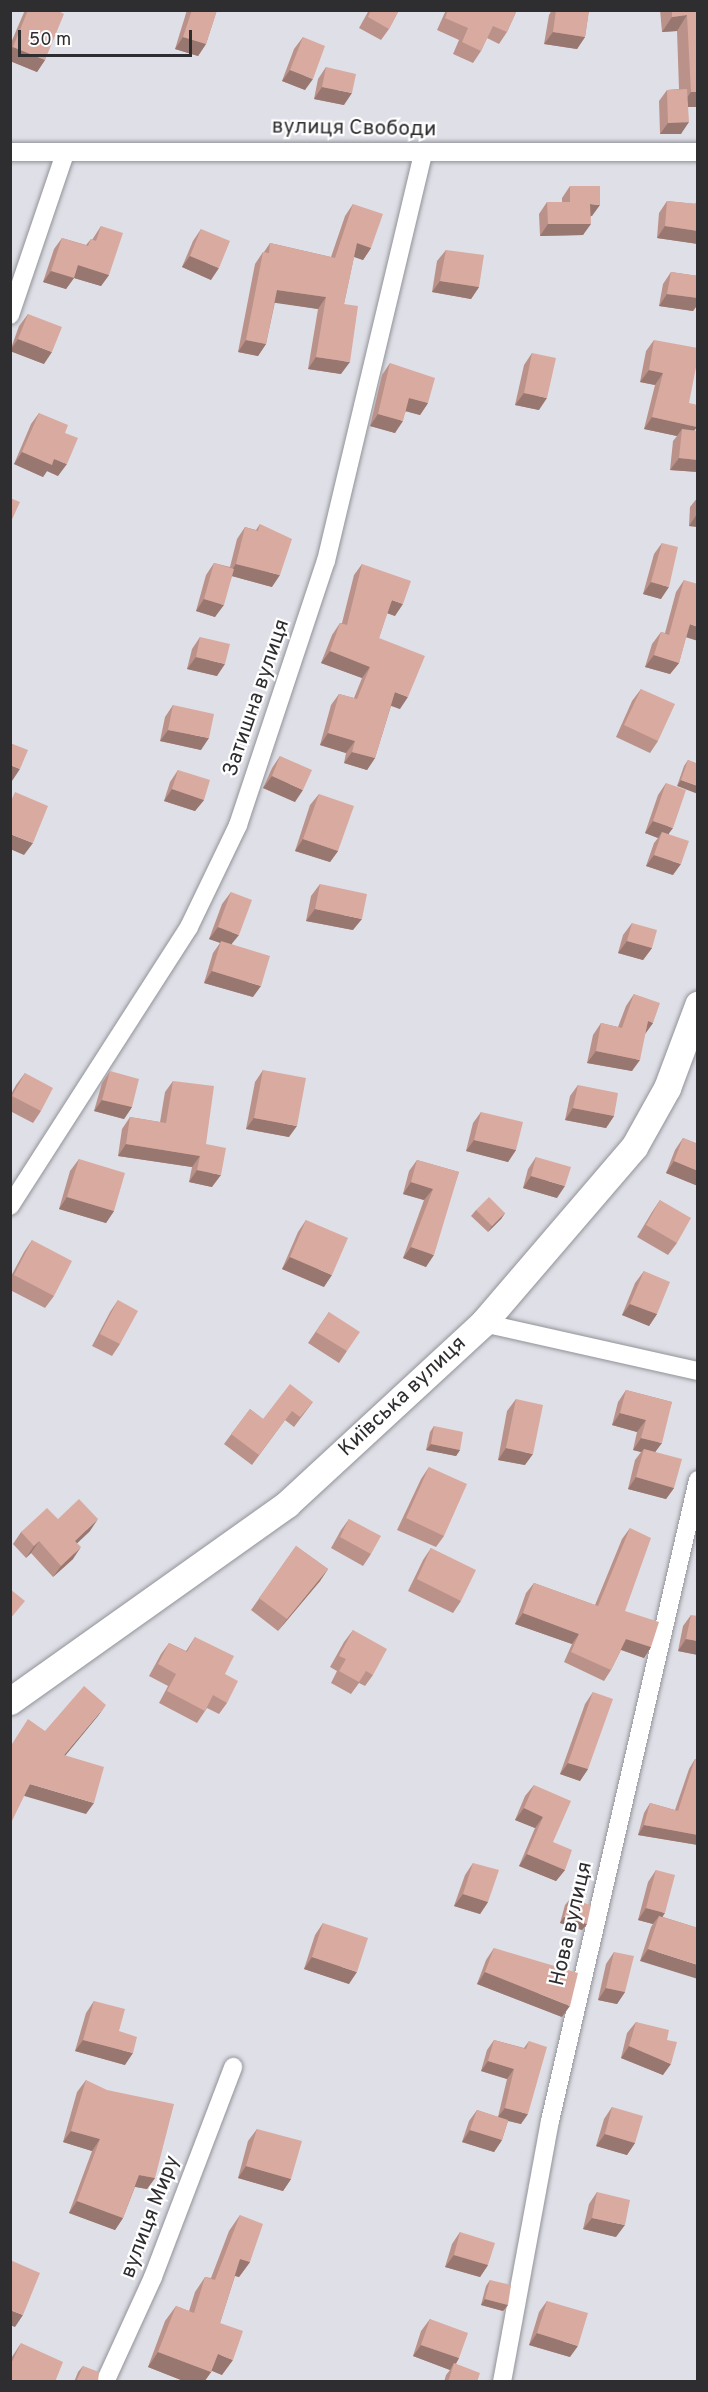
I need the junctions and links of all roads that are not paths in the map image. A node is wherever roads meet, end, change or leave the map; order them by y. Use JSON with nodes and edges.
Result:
{"nodes":[{"id":1,"x":10,"y":152,"type":"edge"},
{"id":2,"x":698,"y":152,"type":"edge"},
{"id":3,"x":65,"y":153,"type":"junction"},
{"id":4,"x":423,"y":153,"type":"junction"},
{"id":5,"x":10,"y":315,"type":"edge"},
{"id":6,"x":698,"y":1005,"type":"edge"},
{"id":7,"x":10,"y":1206,"type":"edge"},
{"id":8,"x":483,"y":1323,"type":"junction"},
{"id":9,"x":698,"y":1371,"type":"edge"},
{"id":10,"x":698,"y":1480,"type":"edge"},
{"id":11,"x":10,"y":1701,"type":"edge"},
{"id":12,"x":233,"y":2067,"type":"dead end"},
{"id":13,"x":105,"y":2382,"type":"edge"},
{"id":14,"x":502,"y":2382,"type":"edge"}],
"edges":[{"from":1,"to":3,"type":"street","name":"вулиця Свободи"},
{"from":2,"to":4,"type":"street","name":"вулиця Свободи"},
{"from":3,"to":4,"type":"street","name":"вулиця Свободи"},
{"from":3,"to":5,"type":"street"},
{"from":4,"to":7,"type":"street","name":"Затишна вулиця"},
{"from":6,"to":8,"type":"street","name":"Київська вулиця"},
{"from":8,"to":9,"type":"street"},
{"from":8,"to":11,"type":"street","name":"Київська вулиця"},
{"from":10,"to":14,"type":"street","name":"Нова вулиця"},
{"from":12,"to":13,"type":"street","name":"вулиця Миру"}]}
